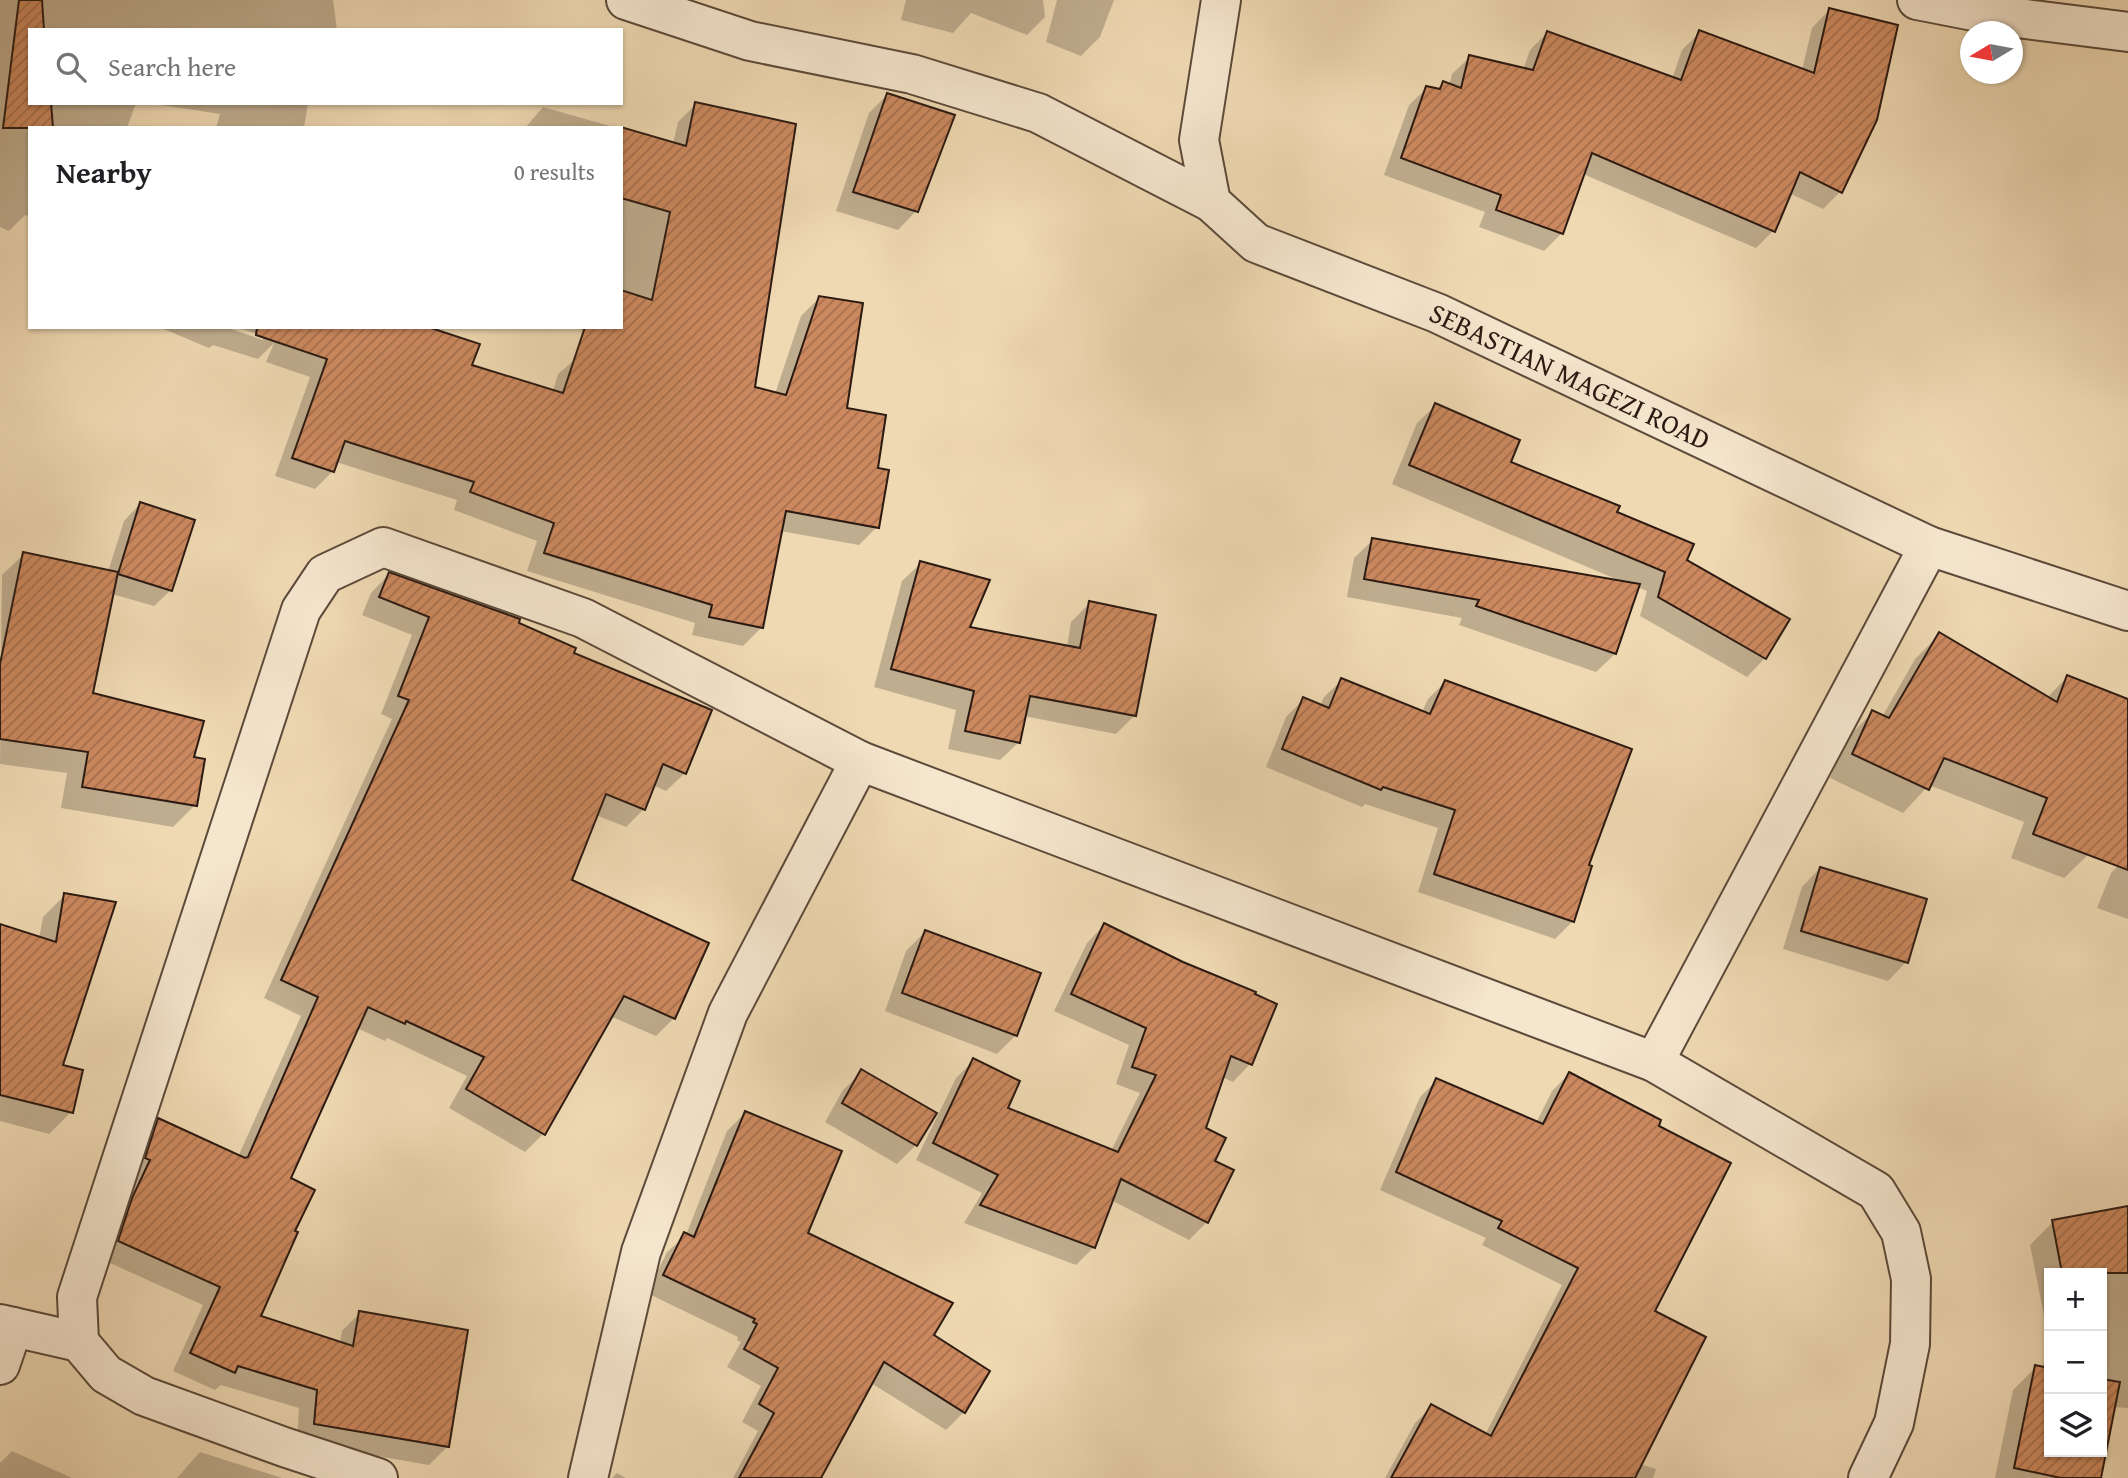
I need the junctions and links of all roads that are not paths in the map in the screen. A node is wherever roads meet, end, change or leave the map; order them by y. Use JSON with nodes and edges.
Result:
{"nodes":[{"id":1,"x":626,"y":0,"type":"edge"},
{"id":2,"x":1222,"y":0,"type":"edge"},
{"id":3,"x":1917,"y":0,"type":"edge"},
{"id":4,"x":2128,"y":32,"type":"edge"},
{"id":5,"x":1211,"y":202,"type":"junction"},
{"id":6,"x":1929,"y":546,"type":"junction"},
{"id":7,"x":2128,"y":611,"type":"edge"},
{"id":8,"x":860,"y":761,"type":"junction"},
{"id":9,"x":1654,"y":1062,"type":"junction"},
{"id":10,"x":6,"y":1325,"type":"edge"},
{"id":11,"x":79,"y":1342,"type":"junction"},
{"id":12,"x":0,"y":1365,"type":"edge"},
{"id":13,"x":378,"y":1478,"type":"edge"},
{"id":14,"x":588,"y":1478,"type":"edge"},
{"id":15,"x":1868,"y":1478,"type":"edge"}],
"edges":[{"from":1,"to":5,"type":"street","name":"SEBASTIAN MAGEZI ROAD"},
{"from":2,"to":5,"type":"street"},
{"from":3,"to":4,"type":"street"},
{"from":5,"to":6,"type":"street","name":"SEBASTIAN MAGEZI ROAD"},
{"from":6,"to":7,"type":"street","name":"SEBASTIAN MAGEZI ROAD"},
{"from":6,"to":9,"type":"street"},
{"from":8,"to":9,"type":"street"},
{"from":8,"to":11,"type":"street"},
{"from":8,"to":14,"type":"street"},
{"from":9,"to":15,"type":"street"},
{"from":10,"to":11,"type":"street"},
{"from":10,"to":12,"type":"street"},
{"from":11,"to":13,"type":"street"}]}
